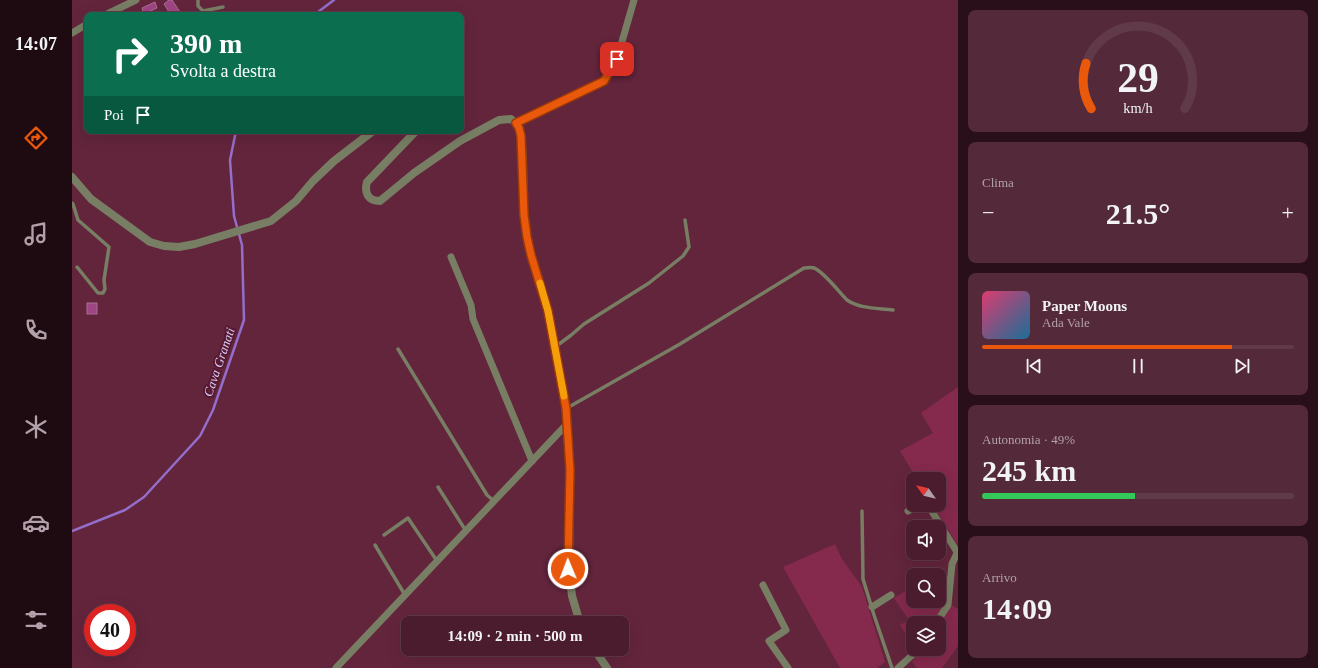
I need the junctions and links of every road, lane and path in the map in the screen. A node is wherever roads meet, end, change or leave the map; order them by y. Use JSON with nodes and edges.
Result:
{"nodes":[{"id":1,"x":136,"y":0,"type":"edge"},
{"id":2,"x":198,"y":0,"type":"edge"},
{"id":3,"x":634,"y":0,"type":"edge"},
{"id":4,"x":223,"y":7,"type":"dead end"},
{"id":5,"x":111,"y":12,"type":"edge"},
{"id":6,"x":84,"y":26,"type":"edge"},
{"id":7,"x":72,"y":33,"type":"edge"},
{"id":8,"x":516,"y":123,"type":"junction"},
{"id":9,"x":369,"y":134,"type":"edge"},
{"id":10,"x":413,"y":134,"type":"edge"},
{"id":11,"x":72,"y":177,"type":"edge"},
{"id":12,"x":72,"y":203,"type":"edge"},
{"id":13,"x":685,"y":220,"type":"dead end"},
{"id":14,"x":451,"y":258,"type":"dead end"},
{"id":15,"x":77,"y":267,"type":"dead end"},
{"id":16,"x":893,"y":310,"type":"dead end"},
{"id":17,"x":555,"y":347,"type":"junction"},
{"id":18,"x":398,"y":349,"type":"dead end"},
{"id":19,"x":566,"y":408,"type":"junction"},
{"id":20,"x":567,"y":424,"type":"junction"},
{"id":21,"x":532,"y":461,"type":"junction"},
{"id":22,"x":438,"y":487,"type":"dead end"},
{"id":23,"x":494,"y":500,"type":"junction"},
{"id":24,"x":862,"y":511,"type":"dead end"},
{"id":25,"x":932,"y":512,"type":"edge"},
{"id":26,"x":466,"y":530,"type":"junction"},
{"id":27,"x":384,"y":535,"type":"dead end"},
{"id":28,"x":375,"y":545,"type":"dead end"},
{"id":29,"x":957,"y":552,"type":"edge"},
{"id":30,"x":437,"y":561,"type":"junction"},
{"id":31,"x":763,"y":585,"type":"dead end"},
{"id":32,"x":405,"y":595,"type":"junction"},
{"id":33,"x":891,"y":595,"type":"dead end"},
{"id":34,"x":872,"y":607,"type":"junction"},
{"id":35,"x":578,"y":616,"type":"edge"},
{"id":36,"x":941,"y":616,"type":"edge"},
{"id":37,"x":599,"y":656,"type":"edge"},
{"id":38,"x":911,"y":656,"type":"edge"},
{"id":39,"x":336,"y":668,"type":"edge"},
{"id":40,"x":607,"y":668,"type":"edge"},
{"id":41,"x":788,"y":668,"type":"edge"},
{"id":42,"x":892,"y":668,"type":"edge"},
{"id":43,"x":898,"y":668,"type":"edge"}],
"edges":[{"from":1,"to":5,"type":"street"},
{"from":2,"to":4,"type":"lane"},
{"from":3,"to":8,"type":"street"},
{"from":6,"to":7,"type":"street"},
{"from":8,"to":10,"type":"street"},
{"from":8,"to":17,"type":"street"},
{"from":9,"to":11,"type":"street"},
{"from":12,"to":15,"type":"lane"},
{"from":13,"to":17,"type":"lane"},
{"from":14,"to":21,"type":"street"},
{"from":16,"to":19,"type":"lane"},
{"from":17,"to":19,"type":"street"},
{"from":18,"to":23,"type":"lane"},
{"from":19,"to":20,"type":"street"},
{"from":20,"to":21,"type":"street"},
{"from":20,"to":35,"type":"street"},
{"from":21,"to":23,"type":"street"},
{"from":22,"to":26,"type":"lane"},
{"from":23,"to":26,"type":"street"},
{"from":24,"to":34,"type":"lane"},
{"from":25,"to":29,"type":"street"},
{"from":26,"to":30,"type":"street"},
{"from":27,"to":30,"type":"lane"},
{"from":28,"to":32,"type":"lane"},
{"from":29,"to":36,"type":"street"},
{"from":30,"to":32,"type":"street"},
{"from":31,"to":41,"type":"street"},
{"from":32,"to":39,"type":"street"},
{"from":33,"to":34,"type":"street"},
{"from":34,"to":42,"type":"lane"},
{"from":37,"to":40,"type":"street"},
{"from":38,"to":43,"type":"street"}]}
